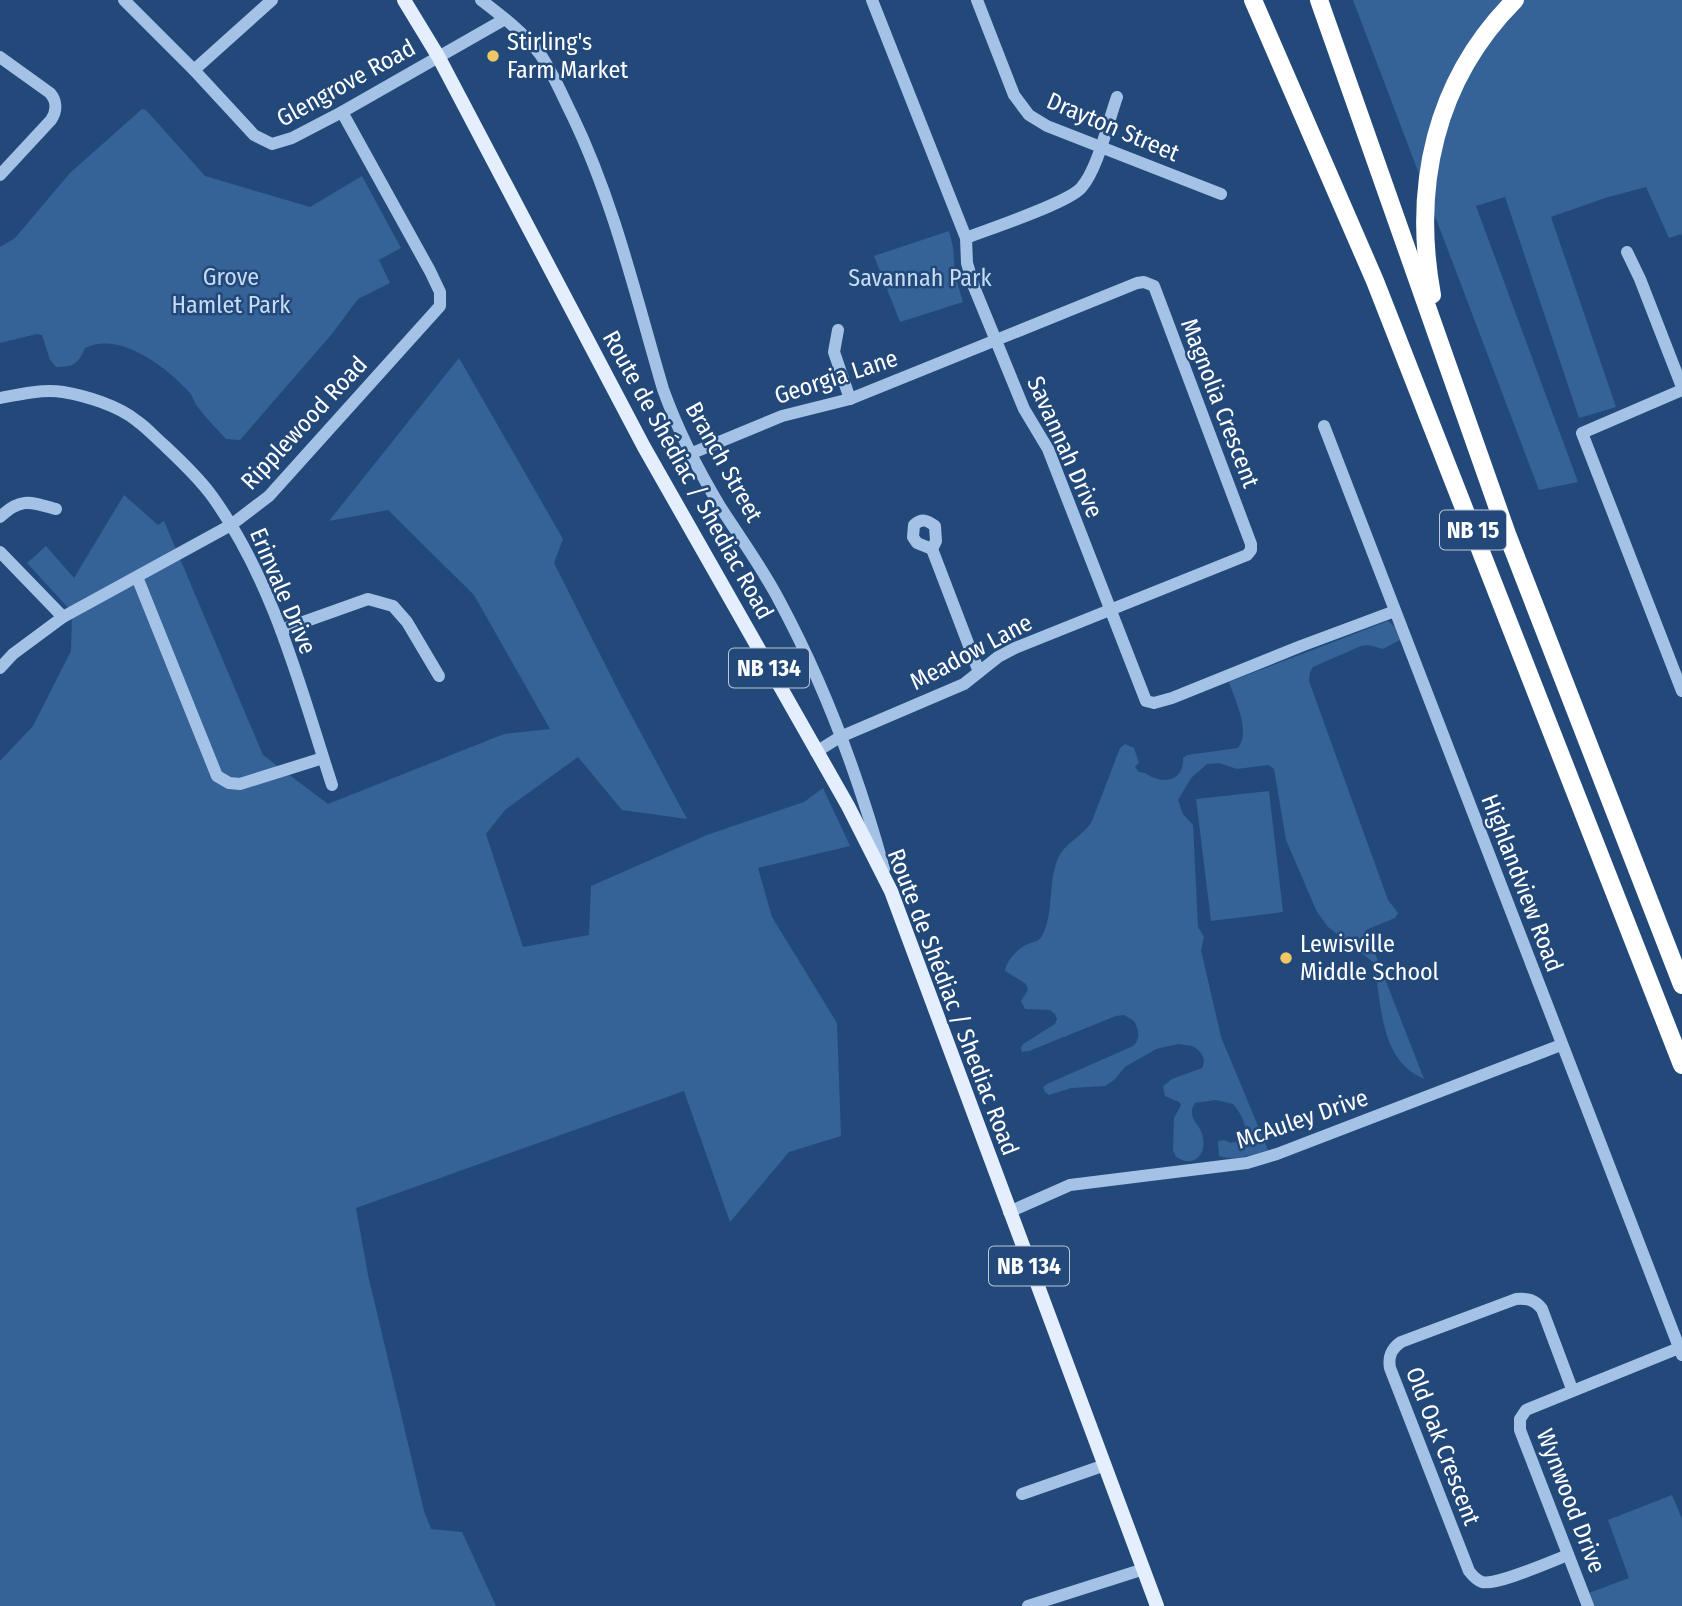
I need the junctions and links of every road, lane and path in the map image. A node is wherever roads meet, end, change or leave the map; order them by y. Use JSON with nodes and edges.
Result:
{"nodes":[{"id":1,"x":124,"y":0,"type":"edge"},
{"id":2,"x":272,"y":0,"type":"edge"},
{"id":3,"x":404,"y":0,"type":"edge"},
{"id":4,"x":481,"y":0,"type":"edge"},
{"id":5,"x":872,"y":0,"type":"edge"},
{"id":6,"x":977,"y":0,"type":"edge"},
{"id":7,"x":1253,"y":0,"type":"edge"},
{"id":8,"x":1320,"y":0,"type":"edge"},
{"id":9,"x":1515,"y":0,"type":"edge"},
{"id":10,"x":505,"y":19,"type":"junction"},
{"id":11,"x":438,"y":56,"type":"junction"},
{"id":12,"x":0,"y":57,"type":"edge"},
{"id":13,"x":194,"y":70,"type":"junction"},
{"id":14,"x":1117,"y":97,"type":"dead end"},
{"id":15,"x":342,"y":112,"type":"junction"},
{"id":16,"x":1100,"y":147,"type":"junction"},
{"id":17,"x":0,"y":175,"type":"edge"},
{"id":18,"x":1221,"y":194,"type":"dead end"},
{"id":19,"x":966,"y":238,"type":"junction"},
{"id":20,"x":1627,"y":252,"type":"dead end"},
{"id":21,"x":838,"y":330,"type":"dead end"},
{"id":22,"x":996,"y":341,"type":"junction"},
{"id":23,"x":1442,"y":350,"type":"junction"},
{"id":24,"x":1682,"y":388,"type":"edge"},
{"id":25,"x":0,"y":398,"type":"edge"},
{"id":26,"x":850,"y":399,"type":"junction"},
{"id":27,"x":1324,"y":426,"type":"dead end"},
{"id":28,"x":690,"y":454,"type":"junction"},
{"id":29,"x":57,"y":509,"type":"dead end"},
{"id":30,"x":0,"y":517,"type":"edge"},
{"id":31,"x":231,"y":525,"type":"junction"},
{"id":32,"x":932,"y":549,"type":"dead end"},
{"id":33,"x":0,"y":552,"type":"edge"},
{"id":34,"x":137,"y":577,"type":"junction"},
{"id":35,"x":1110,"y":611,"type":"junction"},
{"id":36,"x":1395,"y":611,"type":"junction"},
{"id":37,"x":63,"y":617,"type":"junction"},
{"id":38,"x":281,"y":630,"type":"junction"},
{"id":39,"x":0,"y":668,"type":"edge"},
{"id":40,"x":979,"y":671,"type":"junction"},
{"id":41,"x":439,"y":676,"type":"dead end"},
{"id":42,"x":1682,"y":691,"type":"edge"},
{"id":43,"x":840,"y":737,"type":"junction"},
{"id":44,"x":816,"y":752,"type":"junction"},
{"id":45,"x":323,"y":758,"type":"junction"},
{"id":46,"x":332,"y":785,"type":"dead end"},
{"id":47,"x":891,"y":891,"type":"junction"},
{"id":48,"x":1682,"y":985,"type":"edge"},
{"id":49,"x":1561,"y":1045,"type":"junction"},
{"id":50,"x":1682,"y":1065,"type":"edge"},
{"id":51,"x":1009,"y":1212,"type":"junction"},
{"id":52,"x":1681,"y":1351,"type":"edge"},
{"id":53,"x":1573,"y":1389,"type":"junction"},
{"id":54,"x":1105,"y":1465,"type":"junction"},
{"id":55,"x":1022,"y":1494,"type":"dead end"},
{"id":56,"x":1568,"y":1555,"type":"junction"},
{"id":57,"x":1144,"y":1569,"type":"junction"},
{"id":58,"x":1028,"y":1606,"type":"edge"},
{"id":59,"x":1157,"y":1606,"type":"edge"},
{"id":60,"x":1588,"y":1606,"type":"edge"}],
"edges":[{"from":1,"to":13,"type":"street","name":"Glengrove Road"},
{"from":2,"to":13,"type":"street"},
{"from":3,"to":11,"type":"main road","name":"Route de Shédiac / Shediac Road","number":"NB 134"},
{"from":4,"to":10,"type":"street","name":"Branch Street"},
{"from":5,"to":19,"type":"street","name":"Savannah Drive"},
{"from":6,"to":16,"type":"street","name":"Drayton Street"},
{"from":7,"to":50,"type":"highway","number":"NB 15"},
{"from":8,"to":23,"type":"highway","number":"NB 15"},
{"from":9,"to":23,"type":"highway"},
{"from":10,"to":11,"type":"street"},
{"from":10,"to":28,"type":"street","name":"Branch Street"},
{"from":11,"to":15,"type":"street","name":"Glengrove Road"},
{"from":11,"to":44,"type":"main road","name":"Route de Shédiac / Shediac Road","number":"NB 134"},
{"from":12,"to":17,"type":"street"},
{"from":13,"to":15,"type":"street","name":"Glengrove Road"},
{"from":14,"to":16,"type":"street"},
{"from":15,"to":31,"type":"street","name":"Ripplewood Road"},
{"from":16,"to":18,"type":"street","name":"Drayton Street"},
{"from":16,"to":19,"type":"street"},
{"from":19,"to":22,"type":"street","name":"Savannah Drive"},
{"from":20,"to":24,"type":"street"},
{"from":21,"to":26,"type":"street"},
{"from":22,"to":26,"type":"street","name":"Georgia Lane"},
{"from":22,"to":35,"type":"street","name":"Savannah Drive"},
{"from":22,"to":35,"type":"street","name":"Magnolia Crescent"},
{"from":23,"to":48,"type":"highway","number":"NB 15"},
{"from":24,"to":42,"type":"street"},
{"from":25,"to":31,"type":"street","name":"Erinvale Drive"},
{"from":26,"to":28,"type":"street","name":"Georgia Lane"},
{"from":27,"to":36,"type":"street","name":"Highlandview Road"},
{"from":28,"to":43,"type":"street","name":"Branch Street"},
{"from":29,"to":30,"type":"street"},
{"from":31,"to":34,"type":"street","name":"Ripplewood Road"},
{"from":31,"to":38,"type":"street","name":"Erinvale Drive"},
{"from":32,"to":40,"type":"street"},
{"from":33,"to":37,"type":"street"},
{"from":34,"to":37,"type":"street","name":"Ripplewood Road"},
{"from":34,"to":45,"type":"street"},
{"from":35,"to":36,"type":"street","name":"Savannah Drive"},
{"from":35,"to":40,"type":"street","name":"Meadow Lane"},
{"from":36,"to":49,"type":"street","name":"Highlandview Road"},
{"from":37,"to":39,"type":"street","name":"Ripplewood Road"},
{"from":38,"to":41,"type":"street"},
{"from":38,"to":45,"type":"street","name":"Erinvale Drive"},
{"from":40,"to":43,"type":"street","name":"Meadow Lane"},
{"from":43,"to":44,"type":"street","name":"Meadow Lane"},
{"from":43,"to":47,"type":"street","name":"Branch Street"},
{"from":44,"to":47,"type":"main road","name":"Route de Shédiac / Shediac Road","number":"NB 134"},
{"from":45,"to":46,"type":"street","name":"Erinvale Drive"},
{"from":47,"to":51,"type":"main road","name":"Route de Shédiac / Shediac Road","number":"NB 134"},
{"from":49,"to":51,"type":"street","name":"McAuley Drive"},
{"from":49,"to":52,"type":"street","name":"Highlandview Road"},
{"from":51,"to":54,"type":"main road","name":"Route de Shédiac / Shediac Road","number":"NB 134"},
{"from":52,"to":53,"type":"street","name":"Wynwood Drive"},
{"from":53,"to":56,"type":"street","name":"Wynwood Drive"},
{"from":53,"to":56,"type":"street","name":"Old Oak Crescent"},
{"from":54,"to":55,"type":"street"},
{"from":54,"to":57,"type":"main road","name":"Route de Shédiac / Shediac Road","number":"NB 134"},
{"from":56,"to":60,"type":"street","name":"Wynwood Drive"},
{"from":57,"to":58,"type":"street"},
{"from":57,"to":59,"type":"main road","name":"Route de Shédiac / Shediac Road","number":"NB 134"}]}
